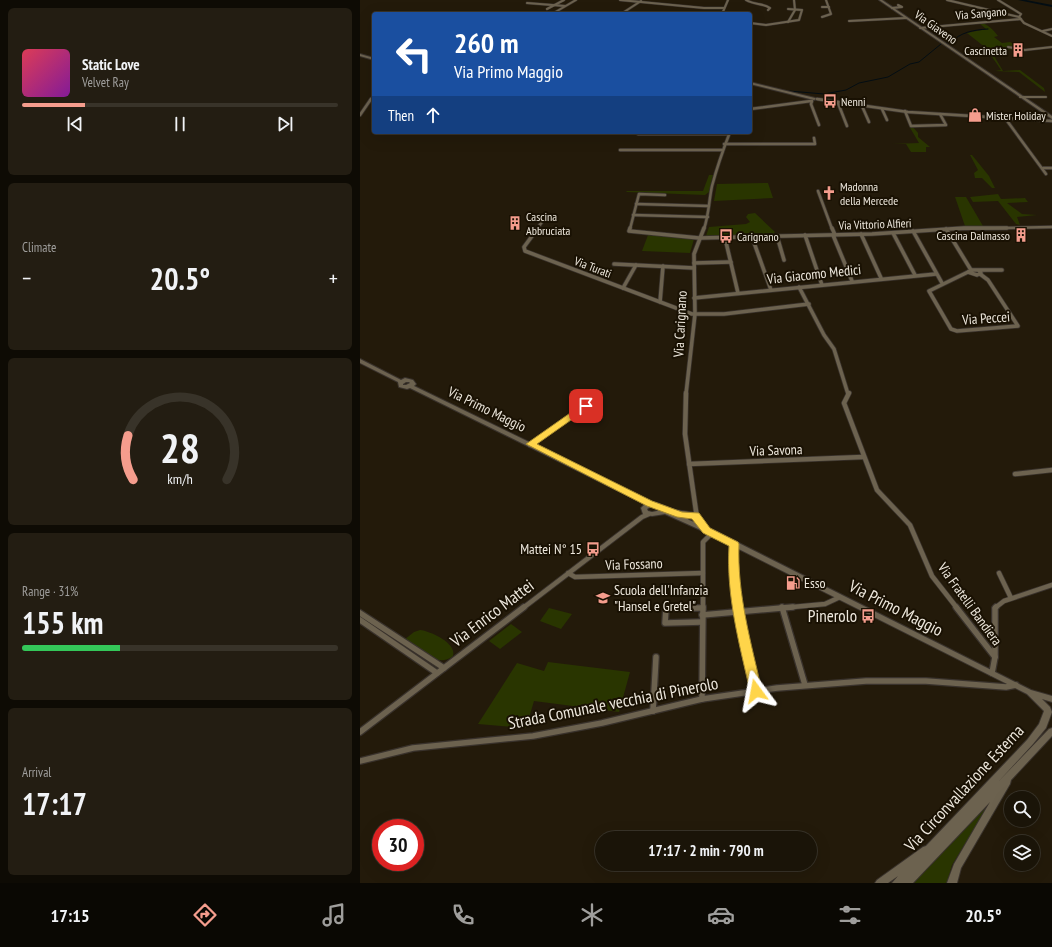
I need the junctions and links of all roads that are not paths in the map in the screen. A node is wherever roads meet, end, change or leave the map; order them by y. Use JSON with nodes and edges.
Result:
{"nodes":[{"id":1,"x":564,"y":0,"type":"edge"},
{"id":2,"x":576,"y":0,"type":"edge"},
{"id":3,"x":620,"y":0,"type":"edge"},
{"id":4,"x":643,"y":0,"type":"edge"},
{"id":5,"x":728,"y":0,"type":"edge"},
{"id":6,"x":746,"y":0,"type":"edge"},
{"id":7,"x":794,"y":0,"type":"edge"},
{"id":8,"x":826,"y":0,"type":"edge"},
{"id":9,"x":880,"y":0,"type":"edge"},
{"id":10,"x":947,"y":0,"type":"edge"},
{"id":11,"x":998,"y":0,"type":"edge"},
{"id":12,"x":640,"y":2,"type":"junction"},
{"id":13,"x":527,"y":3,"type":"dead end"},
{"id":14,"x":555,"y":5,"type":"junction"},
{"id":15,"x":898,"y":5,"type":"dead end"},
{"id":16,"x":565,"y":6,"type":"junction"},
{"id":17,"x":829,"y":7,"type":"junction"},
{"id":18,"x":724,"y":8,"type":"junction"},
{"id":19,"x":822,"y":8,"type":"dead end"},
{"id":20,"x":892,"y":8,"type":"junction"},
{"id":21,"x":547,"y":9,"type":"dead end"},
{"id":22,"x":788,"y":9,"type":"dead end"},
{"id":23,"x":768,"y":10,"type":"dead end"},
{"id":24,"x":795,"y":10,"type":"junction"},
{"id":25,"x":555,"y":12,"type":"edge"},
{"id":26,"x":624,"y":12,"type":"edge"},
{"id":27,"x":723,"y":12,"type":"edge"},
{"id":28,"x":822,"y":17,"type":"dead end"},
{"id":29,"x":906,"y":18,"type":"junction"},
{"id":30,"x":1020,"y":18,"type":"junction"},
{"id":31,"x":849,"y":21,"type":"dead end"},
{"id":32,"x":788,"y":22,"type":"junction"},
{"id":33,"x":752,"y":24,"type":"edge"},
{"id":34,"x":920,"y":28,"type":"junction"},
{"id":35,"x":1052,"y":29,"type":"edge"},
{"id":36,"x":1043,"y":31,"type":"junction"},
{"id":37,"x":1052,"y":36,"type":"edge"},
{"id":38,"x":1008,"y":47,"type":"dead end"},
{"id":39,"x":1052,"y":47,"type":"edge"},
{"id":40,"x":360,"y":55,"type":"edge"},
{"id":41,"x":372,"y":58,"type":"edge"},
{"id":42,"x":752,"y":84,"type":"edge"},
{"id":43,"x":1020,"y":97,"type":"junction"},
{"id":44,"x":1046,"y":97,"type":"dead end"},
{"id":45,"x":372,"y":98,"type":"edge"},
{"id":46,"x":813,"y":100,"type":"junction"},
{"id":47,"x":838,"y":103,"type":"junction"},
{"id":48,"x":862,"y":106,"type":"junction"},
{"id":49,"x":752,"y":109,"type":"edge"},
{"id":50,"x":882,"y":109,"type":"junction"},
{"id":51,"x":905,"y":111,"type":"junction"},
{"id":52,"x":940,"y":114,"type":"junction"},
{"id":53,"x":360,"y":116,"type":"edge"},
{"id":54,"x":1005,"y":118,"type":"junction"},
{"id":55,"x":1051,"y":119,"type":"edge"},
{"id":56,"x":887,"y":120,"type":"dead end"},
{"id":57,"x":869,"y":122,"type":"dead end"},
{"id":58,"x":819,"y":125,"type":"dead end"},
{"id":59,"x":847,"y":126,"type":"dead end"},
{"id":60,"x":729,"y":134,"type":"edge"},
{"id":61,"x":814,"y":138,"type":"dead end"},
{"id":62,"x":724,"y":144,"type":"junction"},
{"id":63,"x":620,"y":150,"type":"dead end"},
{"id":64,"x":722,"y":150,"type":"junction"},
{"id":65,"x":1043,"y":168,"type":"junction"},
{"id":66,"x":1052,"y":168,"type":"edge"},
{"id":67,"x":1046,"y":174,"type":"dead end"},
{"id":68,"x":818,"y":190,"type":"dead end"},
{"id":69,"x":665,"y":195,"type":"dead end"},
{"id":70,"x":636,"y":204,"type":"junction"},
{"id":71,"x":709,"y":206,"type":"junction"},
{"id":72,"x":633,"y":215,"type":"junction"},
{"id":73,"x":546,"y":216,"type":"dead end"},
{"id":74,"x":708,"y":217,"type":"junction"},
{"id":75,"x":1051,"y":228,"type":"edge"},
{"id":76,"x":946,"y":229,"type":"junction"},
{"id":77,"x":913,"y":231,"type":"junction"},
{"id":78,"x":893,"y":233,"type":"junction"},
{"id":79,"x":861,"y":234,"type":"junction"},
{"id":80,"x":805,"y":235,"type":"junction"},
{"id":81,"x":834,"y":235,"type":"junction"},
{"id":82,"x":777,"y":236,"type":"junction"},
{"id":83,"x":752,"y":237,"type":"junction"},
{"id":84,"x":699,"y":238,"type":"junction"},
{"id":85,"x":725,"y":238,"type":"junction"},
{"id":86,"x":784,"y":260,"type":"dead end"},
{"id":87,"x":731,"y":262,"type":"junction"},
{"id":88,"x":614,"y":264,"type":"dead end"},
{"id":89,"x":636,"y":265,"type":"junction"},
{"id":90,"x":663,"y":266,"type":"junction"},
{"id":91,"x":694,"y":266,"type":"junction"},
{"id":92,"x":1002,"y":270,"type":"dead end"},
{"id":93,"x":971,"y":271,"type":"junction"},
{"id":94,"x":980,"y":273,"type":"junction"},
{"id":95,"x":936,"y":274,"type":"junction"},
{"id":96,"x":915,"y":275,"type":"junction"},
{"id":97,"x":881,"y":278,"type":"junction"},
{"id":98,"x":852,"y":281,"type":"junction"},
{"id":99,"x":942,"y":283,"type":"junction"},
{"id":100,"x":822,"y":284,"type":"junction"},
{"id":101,"x":799,"y":287,"type":"junction"},
{"id":102,"x":623,"y":288,"type":"junction"},
{"id":103,"x":771,"y":290,"type":"junction"},
{"id":104,"x":738,"y":293,"type":"junction"},
{"id":105,"x":694,"y":298,"type":"junction"},
{"id":106,"x":660,"y":302,"type":"junction"},
{"id":107,"x":809,"y":304,"type":"junction"},
{"id":108,"x":695,"y":314,"type":"junction"},
{"id":109,"x":360,"y":361,"type":"edge"},
{"id":110,"x":586,"y":406,"type":"dead end"},
{"id":111,"x":530,"y":444,"type":"junction"},
{"id":112,"x":863,"y":457,"type":"junction"},
{"id":113,"x":689,"y":464,"type":"junction"},
{"id":114,"x":1052,"y":470,"type":"edge"},
{"id":115,"x":1015,"y":474,"type":"dead end"},
{"id":116,"x":695,"y":508,"type":"junction"},
{"id":117,"x":646,"y":510,"type":"junction"},
{"id":118,"x":658,"y":510,"type":"junction"},
{"id":119,"x":697,"y":519,"type":"junction"},
{"id":120,"x":687,"y":520,"type":"junction"},
{"id":121,"x":709,"y":532,"type":"junction"},
{"id":122,"x":734,"y":544,"type":"junction"},
{"id":123,"x":568,"y":573,"type":"junction"},
{"id":124,"x":703,"y":573,"type":"junction"},
{"id":125,"x":999,"y":573,"type":"dead end"},
{"id":126,"x":1052,"y":585,"type":"edge"},
{"id":127,"x":840,"y":597,"type":"junction"},
{"id":128,"x":1011,"y":598,"type":"junction"},
{"id":129,"x":782,"y":607,"type":"junction"},
{"id":130,"x":702,"y":608,"type":"junction"},
{"id":131,"x":738,"y":612,"type":"junction"},
{"id":132,"x":360,"y":613,"type":"edge"},
{"id":133,"x":702,"y":615,"type":"junction"},
{"id":134,"x":360,"y":620,"type":"edge"},
{"id":135,"x":702,"y":622,"type":"junction"},
{"id":136,"x":656,"y":657,"type":"dead end"},
{"id":137,"x":995,"y":657,"type":"junction"},
{"id":138,"x":444,"y":668,"type":"junction"},
{"id":139,"x":437,"y":673,"type":"junction"},
{"id":140,"x":992,"y":673,"type":"junction"},
{"id":141,"x":805,"y":685,"type":"junction"},
{"id":142,"x":1017,"y":685,"type":"junction"},
{"id":143,"x":756,"y":691,"type":"junction"},
{"id":144,"x":1029,"y":692,"type":"junction"},
{"id":145,"x":702,"y":699,"type":"junction"},
{"id":146,"x":1052,"y":699,"type":"edge"},
{"id":147,"x":653,"y":711,"type":"junction"},
{"id":148,"x":1049,"y":713,"type":"edge"},
{"id":149,"x":1052,"y":731,"type":"edge"},
{"id":150,"x":360,"y":732,"type":"edge"},
{"id":151,"x":360,"y":761,"type":"edge"},
{"id":152,"x":1006,"y":774,"type":"junction"},
{"id":153,"x":938,"y":841,"type":"junction"},
{"id":154,"x":880,"y":883,"type":"edge"},
{"id":155,"x":897,"y":883,"type":"edge"},
{"id":156,"x":907,"y":883,"type":"edge"},
{"id":157,"x":952,"y":883,"type":"edge"}],
"edges":[{"from":1,"to":14,"type":"street"},
{"from":2,"to":16,"type":"street"},
{"from":3,"to":12,"type":"street"},
{"from":4,"to":12,"type":"street"},
{"from":5,"to":18,"type":"street"},
{"from":6,"to":23,"type":"street"},
{"from":7,"to":24,"type":"street"},
{"from":8,"to":17,"type":"street"},
{"from":9,"to":20,"type":"main road","name":"Via Giaveno"},
{"from":10,"to":30,"type":"street"},
{"from":11,"to":30,"type":"street"},
{"from":12,"to":18,"type":"street"},
{"from":12,"to":26,"type":"street"},
{"from":13,"to":14,"type":"street"},
{"from":14,"to":16,"type":"street"},
{"from":14,"to":21,"type":"street"},
{"from":15,"to":20,"type":"street"},
{"from":16,"to":25,"type":"street"},
{"from":17,"to":19,"type":"street"},
{"from":17,"to":28,"type":"street"},
{"from":18,"to":27,"type":"street"},
{"from":20,"to":29,"type":"main road","name":"Via Giaveno"},
{"from":22,"to":24,"type":"street"},
{"from":24,"to":32,"type":"street"},
{"from":24,"to":32,"type":"street"},
{"from":29,"to":31,"type":"street"},
{"from":29,"to":34,"type":"main road","name":"Via Giaveno"},
{"from":30,"to":34,"type":"street","name":"Via Sangano"},
{"from":30,"to":36,"type":"street"},
{"from":32,"to":33,"type":"street"},
{"from":34,"to":43,"type":"main road","name":"Via Giaveno"},
{"from":35,"to":36,"type":"street"},
{"from":36,"to":37,"type":"street"},
{"from":38,"to":39,"type":"street"},
{"from":40,"to":41,"type":"main road"},
{"from":42,"to":46,"type":"main road"},
{"from":43,"to":44,"type":"street"},
{"from":43,"to":55,"type":"main road","name":"Via Giaveno"},
{"from":45,"to":53,"type":"street"},
{"from":46,"to":47,"type":"street"},
{"from":46,"to":49,"type":"street"},
{"from":46,"to":58,"type":"street"},
{"from":47,"to":48,"type":"street"},
{"from":47,"to":59,"type":"street"},
{"from":48,"to":50,"type":"street"},
{"from":48,"to":57,"type":"street"},
{"from":50,"to":51,"type":"street"},
{"from":50,"to":56,"type":"street"},
{"from":51,"to":52,"type":"street"},
{"from":51,"to":52,"type":"street"},
{"from":52,"to":54,"type":"street"},
{"from":54,"to":55,"type":"street"},
{"from":54,"to":65,"type":"street"},
{"from":60,"to":62,"type":"street","name":"Via Carignano"},
{"from":61,"to":62,"type":"street"},
{"from":62,"to":64,"type":"street","name":"Via Carignano"},
{"from":63,"to":64,"type":"street"},
{"from":64,"to":71,"type":"street","name":"Via Carignano"},
{"from":65,"to":66,"type":"street"},
{"from":65,"to":67,"type":"street"},
{"from":68,"to":81,"type":"street"},
{"from":69,"to":70,"type":"street"},
{"from":70,"to":71,"type":"street"},
{"from":70,"to":72,"type":"street"},
{"from":71,"to":74,"type":"street","name":"Via Carignano"},
{"from":72,"to":74,"type":"street"},
{"from":72,"to":84,"type":"street","name":"Via Vittorio Alfieri"},
{"from":73,"to":102,"type":"street","name":"Via Turati"},
{"from":74,"to":84,"type":"street","name":"Via Carignano"},
{"from":75,"to":76,"type":"street","name":"Via Vittorio Alfieri"},
{"from":76,"to":77,"type":"street","name":"Via Vittorio Alfieri"},
{"from":76,"to":93,"type":"street"},
{"from":77,"to":78,"type":"street","name":"Via Vittorio Alfieri"},
{"from":77,"to":95,"type":"street"},
{"from":78,"to":79,"type":"street","name":"Via Vittorio Alfieri"},
{"from":78,"to":96,"type":"street"},
{"from":79,"to":81,"type":"street","name":"Via Vittorio Alfieri"},
{"from":79,"to":97,"type":"street"},
{"from":80,"to":81,"type":"street","name":"Via Vittorio Alfieri"},
{"from":80,"to":82,"type":"street","name":"Via Vittorio Alfieri"},
{"from":80,"to":100,"type":"street"},
{"from":81,"to":98,"type":"street"},
{"from":82,"to":83,"type":"street","name":"Via Vittorio Alfieri"},
{"from":82,"to":86,"type":"street"},
{"from":83,"to":85,"type":"street","name":"Via Vittorio Alfieri"},
{"from":83,"to":103,"type":"street"},
{"from":84,"to":85,"type":"street","name":"Via Vittorio Alfieri"},
{"from":84,"to":91,"type":"street","name":"Via Carignano"},
{"from":85,"to":87,"type":"street"},
{"from":87,"to":91,"type":"street"},
{"from":87,"to":104,"type":"street"},
{"from":88,"to":89,"type":"street"},
{"from":89,"to":90,"type":"street"},
{"from":89,"to":102,"type":"street"},
{"from":90,"to":91,"type":"street"},
{"from":90,"to":106,"type":"street"},
{"from":91,"to":105,"type":"street","name":"Via Carignano"},
{"from":92,"to":94,"type":"street"},
{"from":93,"to":94,"type":"street"},
{"from":93,"to":94,"type":"street"},
{"from":93,"to":99,"type":"street","name":"Via Peccei"},
{"from":94,"to":99,"type":"street","name":"Via Peccei"},
{"from":95,"to":96,"type":"street","name":"Via Giacomo Medici"},
{"from":95,"to":99,"type":"street"},
{"from":96,"to":97,"type":"street","name":"Via Giacomo Medici"},
{"from":97,"to":98,"type":"street","name":"Via Giacomo Medici"},
{"from":98,"to":100,"type":"street","name":"Via Giacomo Medici"},
{"from":100,"to":101,"type":"street","name":"Via Giacomo Medici"},
{"from":101,"to":103,"type":"street","name":"Via Giacomo Medici"},
{"from":101,"to":107,"type":"street","name":"Via Fratelli Bandiera"},
{"from":102,"to":106,"type":"street","name":"Via Turati"},
{"from":103,"to":104,"type":"street","name":"Via Giacomo Medici"},
{"from":104,"to":105,"type":"street","name":"Via Giacomo Medici"},
{"from":105,"to":108,"type":"street","name":"Via Carignano"},
{"from":106,"to":108,"type":"street","name":"Via Turati"},
{"from":107,"to":108,"type":"street","name":"Via Turati"},
{"from":107,"to":112,"type":"street","name":"Via Fratelli Bandiera"},
{"from":108,"to":113,"type":"street","name":"Via Carignano"},
{"from":109,"to":111,"type":"main road","name":"Via Primo Maggio"},
{"from":110,"to":111,"type":"street"},
{"from":111,"to":117,"type":"main road","name":"Via Primo Maggio"},
{"from":112,"to":113,"type":"street","name":"Via Savona"},
{"from":112,"to":137,"type":"street","name":"Via Fratelli Bandiera"},
{"from":113,"to":116,"type":"street","name":"Via Carignano"},
{"from":114,"to":115,"type":"street"},
{"from":116,"to":119,"type":"street","name":"Via Carignano"},
{"from":116,"to":120,"type":"street"},
{"from":117,"to":118,"type":"main road"},
{"from":117,"to":118,"type":"main road"},
{"from":117,"to":123,"type":"street","name":"Via Enrico Mattei"},
{"from":118,"to":120,"type":"main road","name":"Via Primo Maggio"},
{"from":119,"to":120,"type":"main road"},
{"from":119,"to":121,"type":"main road","name":"Via Primo Maggio"},
{"from":120,"to":121,"type":"main road","name":"Via Primo Maggio"},
{"from":121,"to":122,"type":"main road","name":"Via Primo Maggio"},
{"from":121,"to":124,"type":"street"},
{"from":122,"to":127,"type":"main road","name":"Via Primo Maggio"},
{"from":122,"to":131,"type":"street"},
{"from":123,"to":124,"type":"street","name":"Via Fossano"},
{"from":123,"to":138,"type":"street","name":"Via Enrico Mattei"},
{"from":124,"to":130,"type":"street"},
{"from":125,"to":128,"type":"street"},
{"from":126,"to":128,"type":"street"},
{"from":127,"to":129,"type":"street"},
{"from":127,"to":140,"type":"main road","name":"Via Primo Maggio"},
{"from":128,"to":137,"type":"street"},
{"from":129,"to":131,"type":"street"},
{"from":129,"to":141,"type":"street"},
{"from":130,"to":133,"type":"street"},
{"from":130,"to":135,"type":"street"},
{"from":131,"to":133,"type":"street"},
{"from":131,"to":143,"type":"street"},
{"from":132,"to":138,"type":"street"},
{"from":133,"to":135,"type":"street"},
{"from":134,"to":139,"type":"street"},
{"from":135,"to":145,"type":"street"},
{"from":136,"to":147,"type":"street"},
{"from":137,"to":140,"type":"street"},
{"from":138,"to":139,"type":"street","name":"Via Enrico Mattei"},
{"from":139,"to":150,"type":"street","name":"Via Enrico Mattei"},
{"from":140,"to":142,"type":"main road","name":"Via Primo Maggio"},
{"from":141,"to":142,"type":"street","name":"Strada Comunale vecchia di Pinerolo"},
{"from":141,"to":143,"type":"street","name":"Strada Comunale vecchia di Pinerolo"},
{"from":142,"to":144,"type":"main road","name":"Via Primo Maggio"},
{"from":143,"to":145,"type":"street","name":"Strada Comunale vecchia di Pinerolo"},
{"from":144,"to":146,"type":"main road","name":"Via Primo Maggio"},
{"from":144,"to":148,"type":"main road","name":"Via Primo Maggio"},
{"from":145,"to":147,"type":"street","name":"Strada Comunale vecchia di Pinerolo"},
{"from":146,"to":148,"type":"main road","name":"Via Circonvallazione Esterna"},
{"from":147,"to":151,"type":"street","name":"Strada Comunale vecchia di Pinerolo"},
{"from":148,"to":152,"type":"main road","name":"Via Circonvallazione Esterna"},
{"from":149,"to":152,"type":"main road","name":"Via Circonvallazione Esterna"},
{"from":152,"to":153,"type":"main road","name":"Via Circonvallazione Esterna"},
{"from":152,"to":156,"type":"main road","name":"Via Circonvallazione Esterna"},
{"from":152,"to":157,"type":"main road"},
{"from":153,"to":154,"type":"main road"},
{"from":153,"to":155,"type":"main road","name":"Via Circonvallazione Esterna"}]}
